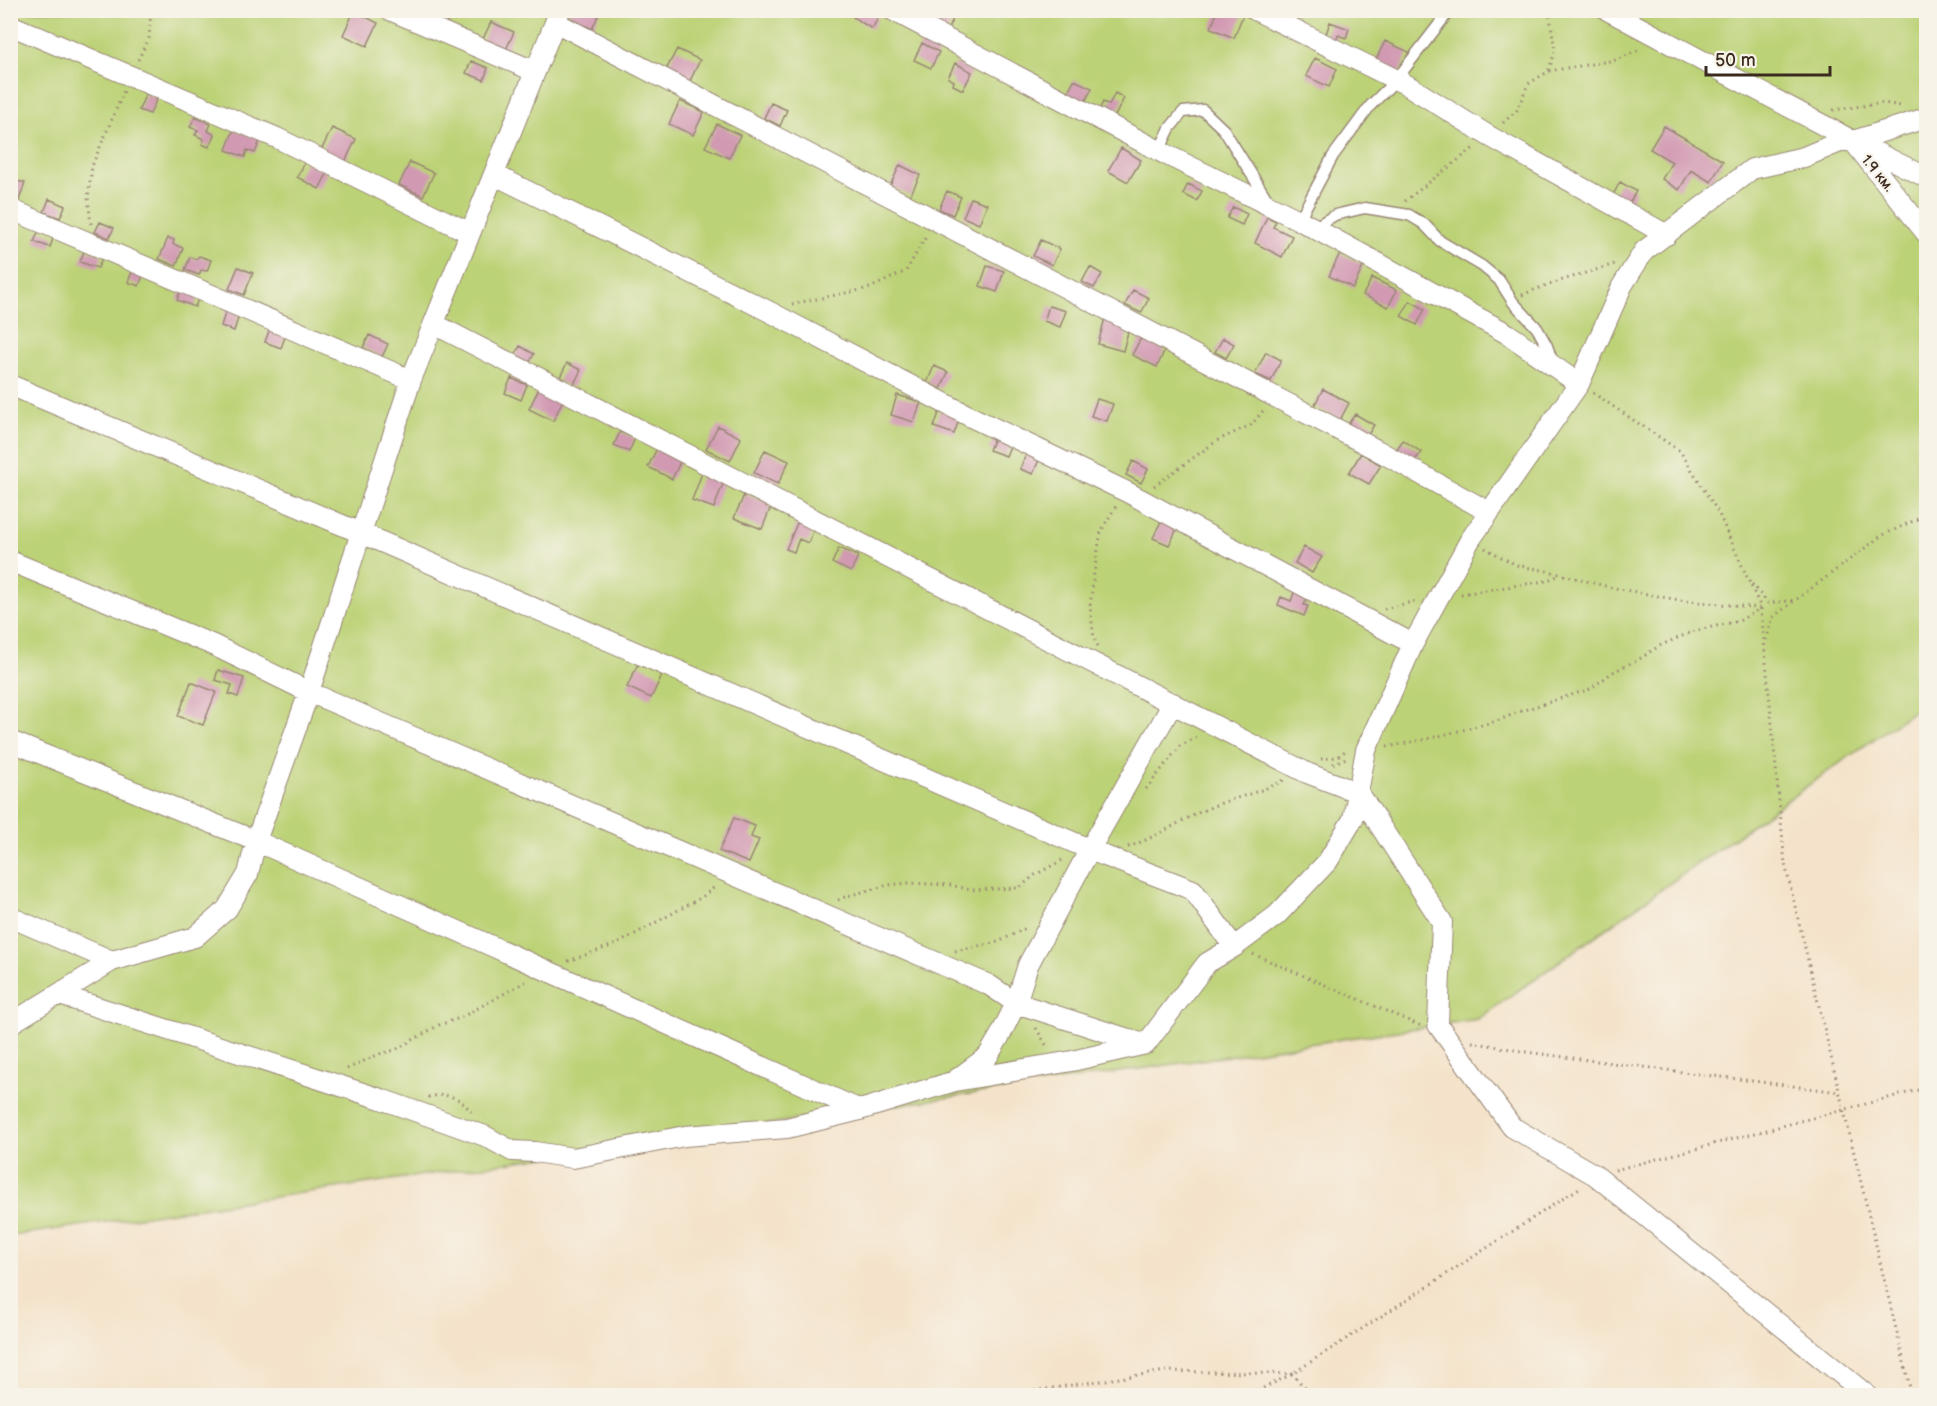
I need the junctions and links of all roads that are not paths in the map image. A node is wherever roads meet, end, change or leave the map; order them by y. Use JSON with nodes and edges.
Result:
{"nodes":[{"id":1,"x":390,"y":10,"type":"edge"},
{"id":2,"x":892,"y":10,"type":"edge"},
{"id":3,"x":1255,"y":10,"type":"edge"},
{"id":4,"x":1450,"y":10,"type":"edge"},
{"id":5,"x":1607,"y":10,"type":"edge"},
{"id":6,"x":557,"y":16,"type":"edge"},
{"id":7,"x":10,"y":25,"type":"edge"},
{"id":8,"x":534,"y":71,"type":"junction"},
{"id":9,"x":1395,"y":80,"type":"junction"},
{"id":10,"x":1926,"y":118,"type":"edge"},
{"id":11,"x":1853,"y":141,"type":"junction"},
{"id":12,"x":1159,"y":151,"type":"junction"},
{"id":13,"x":495,"y":175,"type":"junction"},
{"id":14,"x":1926,"y":177,"type":"edge"},
{"id":15,"x":1271,"y":206,"type":"junction"},
{"id":16,"x":10,"y":209,"type":"edge"},
{"id":17,"x":1306,"y":224,"type":"junction"},
{"id":18,"x":470,"y":233,"type":"junction"},
{"id":19,"x":1926,"y":233,"type":"edge"},
{"id":20,"x":1667,"y":235,"type":"junction"},
{"id":21,"x":434,"y":324,"type":"junction"},
{"id":22,"x":1554,"y":366,"type":"junction"},
{"id":23,"x":411,"y":380,"type":"junction"},
{"id":24,"x":1579,"y":384,"type":"junction"},
{"id":25,"x":10,"y":386,"type":"edge"},
{"id":26,"x":1489,"y":512,"type":"junction"},
{"id":27,"x":361,"y":533,"type":"junction"},
{"id":28,"x":10,"y":561,"type":"edge"},
{"id":29,"x":1413,"y":644,"type":"junction"},
{"id":30,"x":309,"y":692,"type":"junction"},
{"id":31,"x":1173,"y":703,"type":"junction"},
{"id":32,"x":10,"y":741,"type":"edge"},
{"id":33,"x":1359,"y":793,"type":"junction"},
{"id":34,"x":256,"y":841,"type":"junction"},
{"id":35,"x":1097,"y":853,"type":"junction"},
{"id":36,"x":10,"y":917,"type":"edge"},
{"id":37,"x":1234,"y":947,"type":"junction"},
{"id":38,"x":112,"y":961,"type":"junction"},
{"id":39,"x":60,"y":995,"type":"junction"},
{"id":40,"x":1016,"y":1003,"type":"junction"},
{"id":41,"x":10,"y":1024,"type":"edge"},
{"id":42,"x":1146,"y":1044,"type":"junction"},
{"id":43,"x":955,"y":1081,"type":"junction"},
{"id":44,"x":860,"y":1110,"type":"junction"},
{"id":45,"x":1868,"y":1395,"type":"edge"}],
"edges":[{"from":1,"to":8,"type":"street"},
{"from":2,"to":12,"type":"street"},
{"from":3,"to":9,"type":"street"},
{"from":4,"to":9,"type":"lane"},
{"from":5,"to":11,"type":"street"},
{"from":6,"to":8,"type":"street"},
{"from":6,"to":26,"type":"street"},
{"from":7,"to":18,"type":"street"},
{"from":8,"to":13,"type":"street"},
{"from":9,"to":17,"type":"lane"},
{"from":9,"to":20,"type":"street"},
{"from":10,"to":11,"type":"street"},
{"from":11,"to":14,"type":"street"},
{"from":11,"to":19,"type":"street","name":"1.9 км."},
{"from":11,"to":20,"type":"street"},
{"from":12,"to":15,"type":"street"},
{"from":12,"to":15,"type":"lane"},
{"from":13,"to":18,"type":"street"},
{"from":13,"to":29,"type":"street"},
{"from":15,"to":17,"type":"street"},
{"from":16,"to":23,"type":"street"},
{"from":17,"to":22,"type":"street"},
{"from":17,"to":22,"type":"lane"},
{"from":18,"to":21,"type":"street"},
{"from":20,"to":24,"type":"street"},
{"from":21,"to":23,"type":"street"},
{"from":21,"to":31,"type":"street"},
{"from":22,"to":24,"type":"street"},
{"from":23,"to":27,"type":"street"},
{"from":24,"to":26,"type":"street"},
{"from":25,"to":27,"type":"street"},
{"from":26,"to":29,"type":"street"},
{"from":27,"to":30,"type":"street"},
{"from":27,"to":35,"type":"street"},
{"from":28,"to":30,"type":"street"},
{"from":29,"to":33,"type":"street"},
{"from":30,"to":34,"type":"street"},
{"from":30,"to":40,"type":"street"},
{"from":31,"to":33,"type":"street"},
{"from":31,"to":35,"type":"street"},
{"from":32,"to":34,"type":"street"},
{"from":33,"to":37,"type":"street"},
{"from":33,"to":45,"type":"street"},
{"from":34,"to":38,"type":"street"},
{"from":34,"to":44,"type":"street"},
{"from":35,"to":37,"type":"street"},
{"from":35,"to":40,"type":"street"},
{"from":36,"to":38,"type":"street"},
{"from":37,"to":42,"type":"street"},
{"from":38,"to":39,"type":"street"},
{"from":39,"to":41,"type":"street"},
{"from":39,"to":44,"type":"street"},
{"from":40,"to":42,"type":"street"},
{"from":40,"to":43,"type":"street"},
{"from":42,"to":43,"type":"street"},
{"from":43,"to":44,"type":"street"}]}
